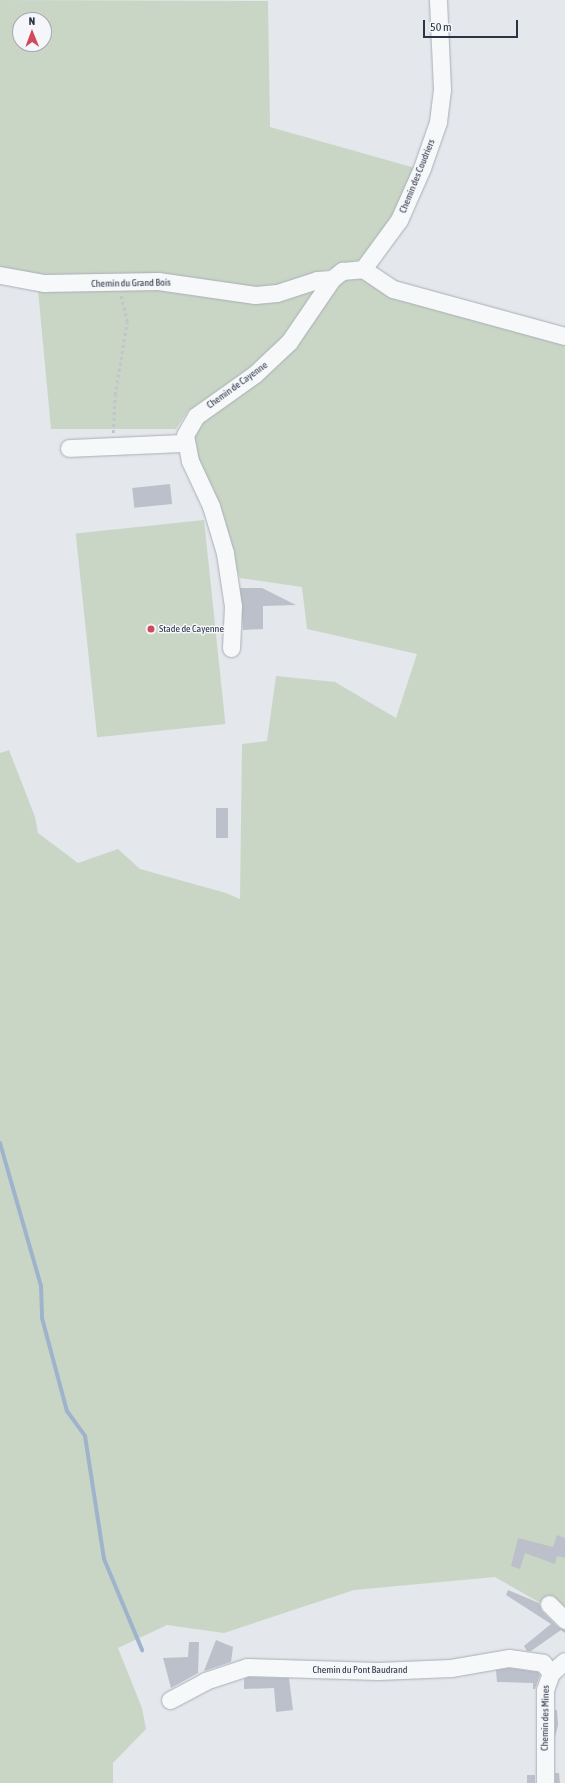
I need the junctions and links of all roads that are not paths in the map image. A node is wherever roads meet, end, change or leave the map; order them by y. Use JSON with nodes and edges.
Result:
{"nodes":[{"id":1,"x":438,"y":0,"type":"edge"},
{"id":2,"x":363,"y":269,"type":"junction"},
{"id":3,"x":0,"y":275,"type":"edge"},
{"id":4,"x":332,"y":279,"type":"junction"},
{"id":5,"x":565,"y":336,"type":"edge"},
{"id":6,"x":185,"y":444,"type":"junction"},
{"id":7,"x":69,"y":448,"type":"dead end"},
{"id":8,"x":231,"y":648,"type":"dead end"},
{"id":9,"x":549,"y":1604,"type":"dead end"},
{"id":10,"x":565,"y":1620,"type":"edge"},
{"id":11,"x":565,"y":1661,"type":"edge"},
{"id":12,"x":551,"y":1673,"type":"junction"},
{"id":13,"x":170,"y":1700,"type":"dead end"},
{"id":14,"x":545,"y":1783,"type":"edge"}],
"edges":[{"from":1,"to":2,"type":"street","name":"Chemin des Coudriers"},
{"from":2,"to":4,"type":"street","name":"Chemin de Cayenne"},
{"from":2,"to":5,"type":"street"},
{"from":3,"to":4,"type":"street","name":"Chemin du Grand Bois"},
{"from":4,"to":6,"type":"street","name":"Chemin de Cayenne"},
{"from":6,"to":7,"type":"street"},
{"from":6,"to":8,"type":"street","name":"Chemin de Cayenne"},
{"from":9,"to":10,"type":"street"},
{"from":11,"to":12,"type":"street","name":"Chemin des Mines"},
{"from":12,"to":13,"type":"street","name":"Chemin du Pont Baudrand"},
{"from":12,"to":14,"type":"street","name":"Chemin des Mines"}]}
